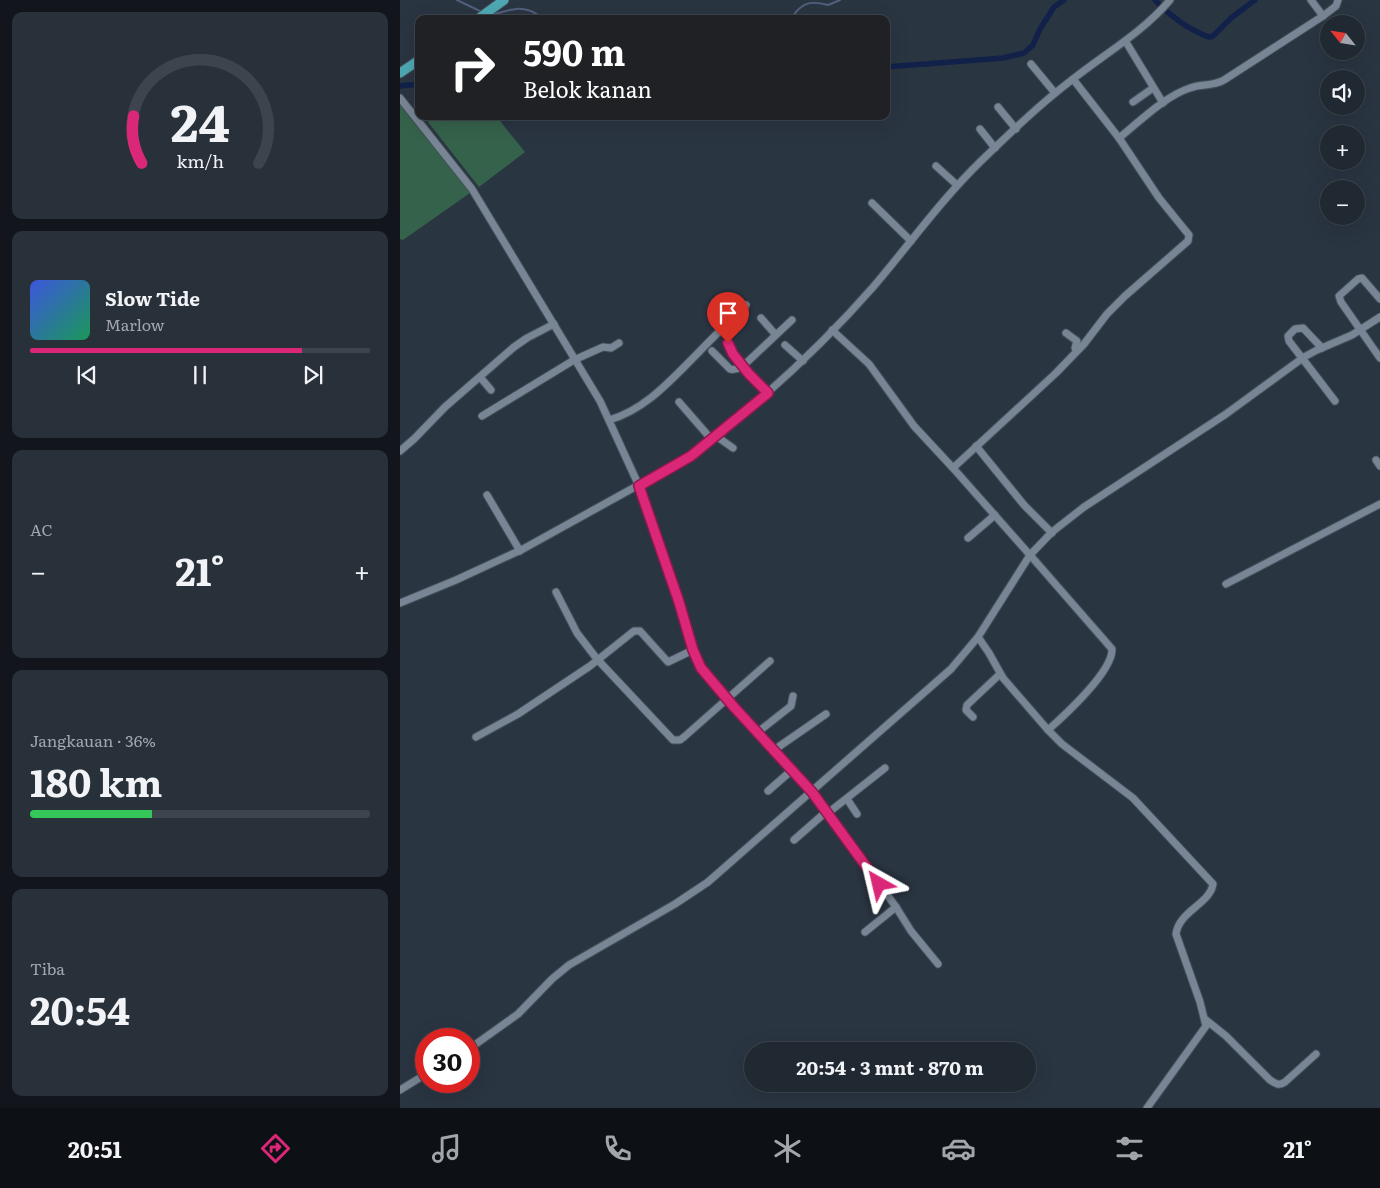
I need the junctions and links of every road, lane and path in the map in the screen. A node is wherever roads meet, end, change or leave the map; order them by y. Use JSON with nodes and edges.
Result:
{"nodes":[{"id":1,"x":504,"y":0,"type":"edge"},
{"id":2,"x":1170,"y":0,"type":"edge"},
{"id":3,"x":1311,"y":0,"type":"edge"},
{"id":4,"x":1338,"y":0,"type":"edge"},
{"id":5,"x":484,"y":15,"type":"edge"},
{"id":6,"x":1322,"y":15,"type":"edge"},
{"id":7,"x":1324,"y":15,"type":"edge"},
{"id":8,"x":1320,"y":18,"type":"edge"},
{"id":9,"x":1126,"y":42,"type":"junction"},
{"id":10,"x":415,"y":63,"type":"edge"},
{"id":11,"x":1031,"y":64,"type":"dead end"},
{"id":12,"x":400,"y":73,"type":"edge"},
{"id":13,"x":1073,"y":79,"type":"junction"},
{"id":14,"x":1153,"y":88,"type":"junction"},
{"id":15,"x":1055,"y":93,"type":"junction"},
{"id":16,"x":400,"y":98,"type":"edge"},
{"id":17,"x":1132,"y":102,"type":"dead end"},
{"id":18,"x":1163,"y":103,"type":"junction"},
{"id":19,"x":998,"y":107,"type":"dead end"},
{"id":20,"x":415,"y":117,"type":"edge"},
{"id":21,"x":417,"y":120,"type":"edge"},
{"id":22,"x":980,"y":129,"type":"dead end"},
{"id":23,"x":1016,"y":129,"type":"junction"},
{"id":24,"x":1119,"y":138,"type":"junction"},
{"id":25,"x":995,"y":148,"type":"junction"},
{"id":26,"x":936,"y":166,"type":"dead end"},
{"id":27,"x":957,"y":185,"type":"junction"},
{"id":28,"x":872,"y":203,"type":"dead end"},
{"id":29,"x":911,"y":241,"type":"junction"},
{"id":30,"x":1377,"y":289,"type":"edge"},
{"id":31,"x":1380,"y":299,"type":"edge"},
{"id":32,"x":746,"y":305,"type":"dead end"},
{"id":33,"x":1380,"y":316,"type":"edge"},
{"id":34,"x":761,"y":318,"type":"dead end"},
{"id":35,"x":792,"y":320,"type":"dead end"},
{"id":36,"x":554,"y":324,"type":"junction"},
{"id":37,"x":832,"y":330,"type":"junction"},
{"id":38,"x":1361,"y":330,"type":"junction"},
{"id":39,"x":1066,"y":333,"type":"dead end"},
{"id":40,"x":775,"y":334,"type":"junction"},
{"id":41,"x":619,"y":343,"type":"dead end"},
{"id":42,"x":728,"y":343,"type":"dead end"},
{"id":43,"x":785,"y":345,"type":"dead end"},
{"id":44,"x":1322,"y":348,"type":"junction"},
{"id":45,"x":712,"y":351,"type":"dead end"},
{"id":46,"x":1077,"y":351,"type":"junction"},
{"id":47,"x":1302,"y":358,"type":"junction"},
{"id":48,"x":1380,"y":358,"type":"edge"},
{"id":49,"x":574,"y":360,"type":"junction"},
{"id":50,"x":802,"y":361,"type":"junction"},
{"id":51,"x":743,"y":366,"type":"junction"},
{"id":52,"x":480,"y":377,"type":"junction"},
{"id":53,"x":491,"y":390,"type":"dead end"},
{"id":54,"x":768,"y":393,"type":"junction"},
{"id":55,"x":1335,"y":401,"type":"dead end"},
{"id":56,"x":679,"y":402,"type":"dead end"},
{"id":57,"x":482,"y":416,"type":"dead end"},
{"id":58,"x":609,"y":420,"type":"junction"},
{"id":59,"x":714,"y":438,"type":"junction"},
{"id":60,"x":976,"y":446,"type":"junction"},
{"id":61,"x":733,"y":448,"type":"dead end"},
{"id":62,"x":400,"y":450,"type":"edge"},
{"id":63,"x":953,"y":468,"type":"junction"},
{"id":64,"x":639,"y":486,"type":"junction"},
{"id":65,"x":487,"y":495,"type":"dead end"},
{"id":66,"x":1380,"y":504,"type":"edge"},
{"id":67,"x":995,"y":515,"type":"junction"},
{"id":68,"x":1052,"y":533,"type":"junction"},
{"id":69,"x":968,"y":538,"type":"dead end"},
{"id":70,"x":520,"y":551,"type":"junction"},
{"id":71,"x":1030,"y":555,"type":"junction"},
{"id":72,"x":1226,"y":584,"type":"dead end"},
{"id":73,"x":556,"y":592,"type":"dead end"},
{"id":74,"x":400,"y":603,"type":"edge"},
{"id":75,"x":978,"y":637,"type":"junction"},
{"id":76,"x":693,"y":650,"type":"junction"},
{"id":77,"x":598,"y":660,"type":"junction"},
{"id":78,"x":770,"y":662,"type":"dead end"},
{"id":79,"x":1000,"y":674,"type":"junction"},
{"id":80,"x":793,"y":696,"type":"dead end"},
{"id":81,"x":727,"y":699,"type":"junction"},
{"id":82,"x":826,"y":714,"type":"dead end"},
{"id":83,"x":973,"y":717,"type":"dead end"},
{"id":84,"x":1048,"y":730,"type":"junction"},
{"id":85,"x":758,"y":732,"type":"junction"},
{"id":86,"x":476,"y":737,"type":"dead end"},
{"id":87,"x":774,"y":750,"type":"junction"},
{"id":88,"x":885,"y":768,"type":"dead end"},
{"id":89,"x":792,"y":770,"type":"junction"},
{"id":90,"x":768,"y":791,"type":"dead end"},
{"id":91,"x":812,"y":792,"type":"junction"},
{"id":92,"x":847,"y":799,"type":"junction"},
{"id":93,"x":827,"y":812,"type":"junction"},
{"id":94,"x":857,"y":814,"type":"dead end"},
{"id":95,"x":794,"y":840,"type":"dead end"},
{"id":96,"x":896,"y":908,"type":"junction"},
{"id":97,"x":865,"y":932,"type":"dead end"},
{"id":98,"x":938,"y":964,"type":"dead end"},
{"id":99,"x":1206,"y":1020,"type":"junction"},
{"id":100,"x":480,"y":1041,"type":"edge"},
{"id":101,"x":1316,"y":1054,"type":"dead end"},
{"id":102,"x":415,"y":1081,"type":"edge"},
{"id":103,"x":400,"y":1090,"type":"edge"},
{"id":104,"x":1147,"y":1108,"type":"edge"}],
"edges":[{"from":1,"to":5,"type":"main road"},
{"from":2,"to":9,"type":"street"},
{"from":3,"to":6,"type":"street"},
{"from":4,"to":7,"type":"street"},
{"from":8,"to":18,"type":"street"},
{"from":9,"to":13,"type":"street"},
{"from":9,"to":14,"type":"street"},
{"from":10,"to":12,"type":"main road"},
{"from":11,"to":15,"type":"street"},
{"from":13,"to":15,"type":"street"},
{"from":13,"to":24,"type":"street"},
{"from":14,"to":17,"type":"street"},
{"from":14,"to":18,"type":"street"},
{"from":15,"to":23,"type":"street"},
{"from":16,"to":20,"type":"street"},
{"from":18,"to":24,"type":"street"},
{"from":19,"to":23,"type":"street"},
{"from":21,"to":36,"type":"street"},
{"from":22,"to":25,"type":"street"},
{"from":23,"to":25,"type":"street"},
{"from":24,"to":46,"type":"street"},
{"from":25,"to":27,"type":"street"},
{"from":26,"to":27,"type":"street"},
{"from":27,"to":29,"type":"street"},
{"from":28,"to":29,"type":"street"},
{"from":29,"to":37,"type":"street"},
{"from":30,"to":31,"type":"street"},
{"from":30,"to":38,"type":"street"},
{"from":32,"to":58,"type":"street"},
{"from":33,"to":38,"type":"street"},
{"from":34,"to":40,"type":"street"},
{"from":35,"to":40,"type":"street"},
{"from":36,"to":49,"type":"street"},
{"from":36,"to":52,"type":"street"},
{"from":37,"to":50,"type":"street"},
{"from":37,"to":63,"type":"street"},
{"from":38,"to":44,"type":"street"},
{"from":38,"to":48,"type":"street"},
{"from":39,"to":46,"type":"street"},
{"from":40,"to":51,"type":"street"},
{"from":41,"to":49,"type":"street"},
{"from":42,"to":51,"type":"street"},
{"from":43,"to":50,"type":"street"},
{"from":44,"to":47,"type":"street"},
{"from":44,"to":47,"type":"street"},
{"from":45,"to":51,"type":"street"},
{"from":46,"to":60,"type":"street"},
{"from":47,"to":55,"type":"street"},
{"from":47,"to":68,"type":"street"},
{"from":49,"to":57,"type":"street"},
{"from":49,"to":58,"type":"street"},
{"from":50,"to":54,"type":"street"},
{"from":51,"to":54,"type":"street"},
{"from":52,"to":53,"type":"street"},
{"from":52,"to":62,"type":"street"},
{"from":54,"to":59,"type":"street"},
{"from":56,"to":59,"type":"street"},
{"from":58,"to":64,"type":"street"},
{"from":59,"to":61,"type":"street"},
{"from":59,"to":64,"type":"street"},
{"from":60,"to":63,"type":"street"},
{"from":60,"to":68,"type":"street"},
{"from":63,"to":67,"type":"street"},
{"from":64,"to":70,"type":"street"},
{"from":64,"to":76,"type":"street"},
{"from":65,"to":70,"type":"street"},
{"from":66,"to":72,"type":"street"},
{"from":67,"to":69,"type":"street"},
{"from":67,"to":71,"type":"street"},
{"from":68,"to":71,"type":"street"},
{"from":70,"to":74,"type":"street"},
{"from":71,"to":75,"type":"street"},
{"from":71,"to":84,"type":"street"},
{"from":73,"to":77,"type":"street"},
{"from":75,"to":79,"type":"street"},
{"from":75,"to":91,"type":"street"},
{"from":76,"to":77,"type":"street"},
{"from":76,"to":81,"type":"street"},
{"from":77,"to":81,"type":"street"},
{"from":77,"to":86,"type":"street"},
{"from":78,"to":81,"type":"street"},
{"from":79,"to":83,"type":"street"},
{"from":79,"to":84,"type":"street"},
{"from":80,"to":85,"type":"street"},
{"from":81,"to":85,"type":"street"},
{"from":82,"to":87,"type":"street"},
{"from":84,"to":99,"type":"street"},
{"from":85,"to":87,"type":"street"},
{"from":87,"to":89,"type":"street"},
{"from":88,"to":92,"type":"street"},
{"from":89,"to":90,"type":"street"},
{"from":89,"to":91,"type":"street"},
{"from":91,"to":93,"type":"street"},
{"from":91,"to":100,"type":"street"},
{"from":92,"to":93,"type":"street"},
{"from":92,"to":94,"type":"street"},
{"from":93,"to":95,"type":"street"},
{"from":93,"to":96,"type":"street"},
{"from":96,"to":97,"type":"street"},
{"from":96,"to":98,"type":"street"},
{"from":99,"to":101,"type":"street"},
{"from":99,"to":104,"type":"street"},
{"from":102,"to":103,"type":"street"}]}
